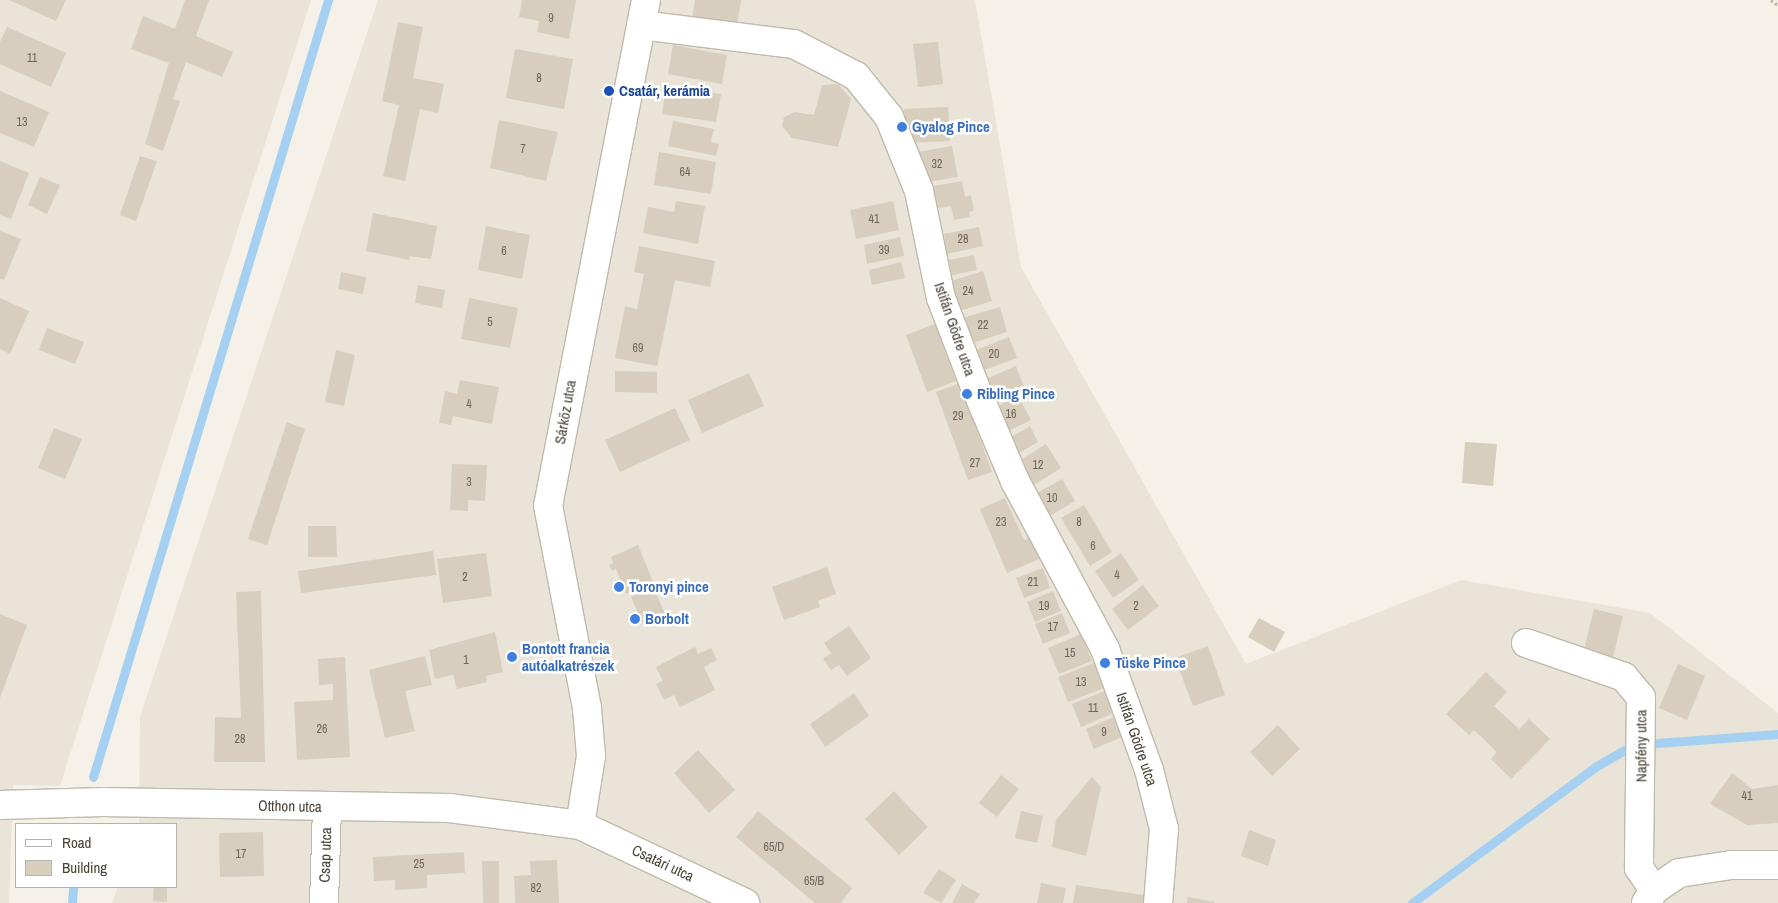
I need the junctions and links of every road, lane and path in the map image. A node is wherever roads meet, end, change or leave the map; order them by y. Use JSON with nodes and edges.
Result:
{"nodes":[{"id":1,"x":1771,"y":0,"type":"edge"},
{"id":2,"x":1778,"y":5,"type":"edge"},
{"id":3,"x":643,"y":13,"type":"edge"},
{"id":4,"x":1526,"y":643,"type":"dead end"},
{"id":5,"x":0,"y":805,"type":"edge"},
{"id":6,"x":327,"y":807,"type":"junction"},
{"id":7,"x":580,"y":825,"type":"junction"},
{"id":8,"x":1778,"y":865,"type":"edge"},
{"id":9,"x":1650,"y":897,"type":"edge"},
{"id":10,"x":324,"y":903,"type":"edge"},
{"id":11,"x":745,"y":903,"type":"edge"},
{"id":12,"x":1158,"y":903,"type":"edge"}],
"edges":[{"from":1,"to":2,"type":"path"},
{"from":3,"to":7,"type":"street","name":"Sárköz utca"},
{"from":3,"to":12,"type":"street","name":"Istifán Gödre utca"},
{"from":4,"to":9,"type":"street","name":"Napfény utca"},
{"from":5,"to":6,"type":"street","name":"Otthon utca"},
{"from":6,"to":7,"type":"street","name":"Otthon utca"},
{"from":6,"to":10,"type":"street","name":"Csap utca"},
{"from":7,"to":11,"type":"street","name":"Csatári utca"},
{"from":8,"to":9,"type":"street","name":"Napfény utca"}]}
